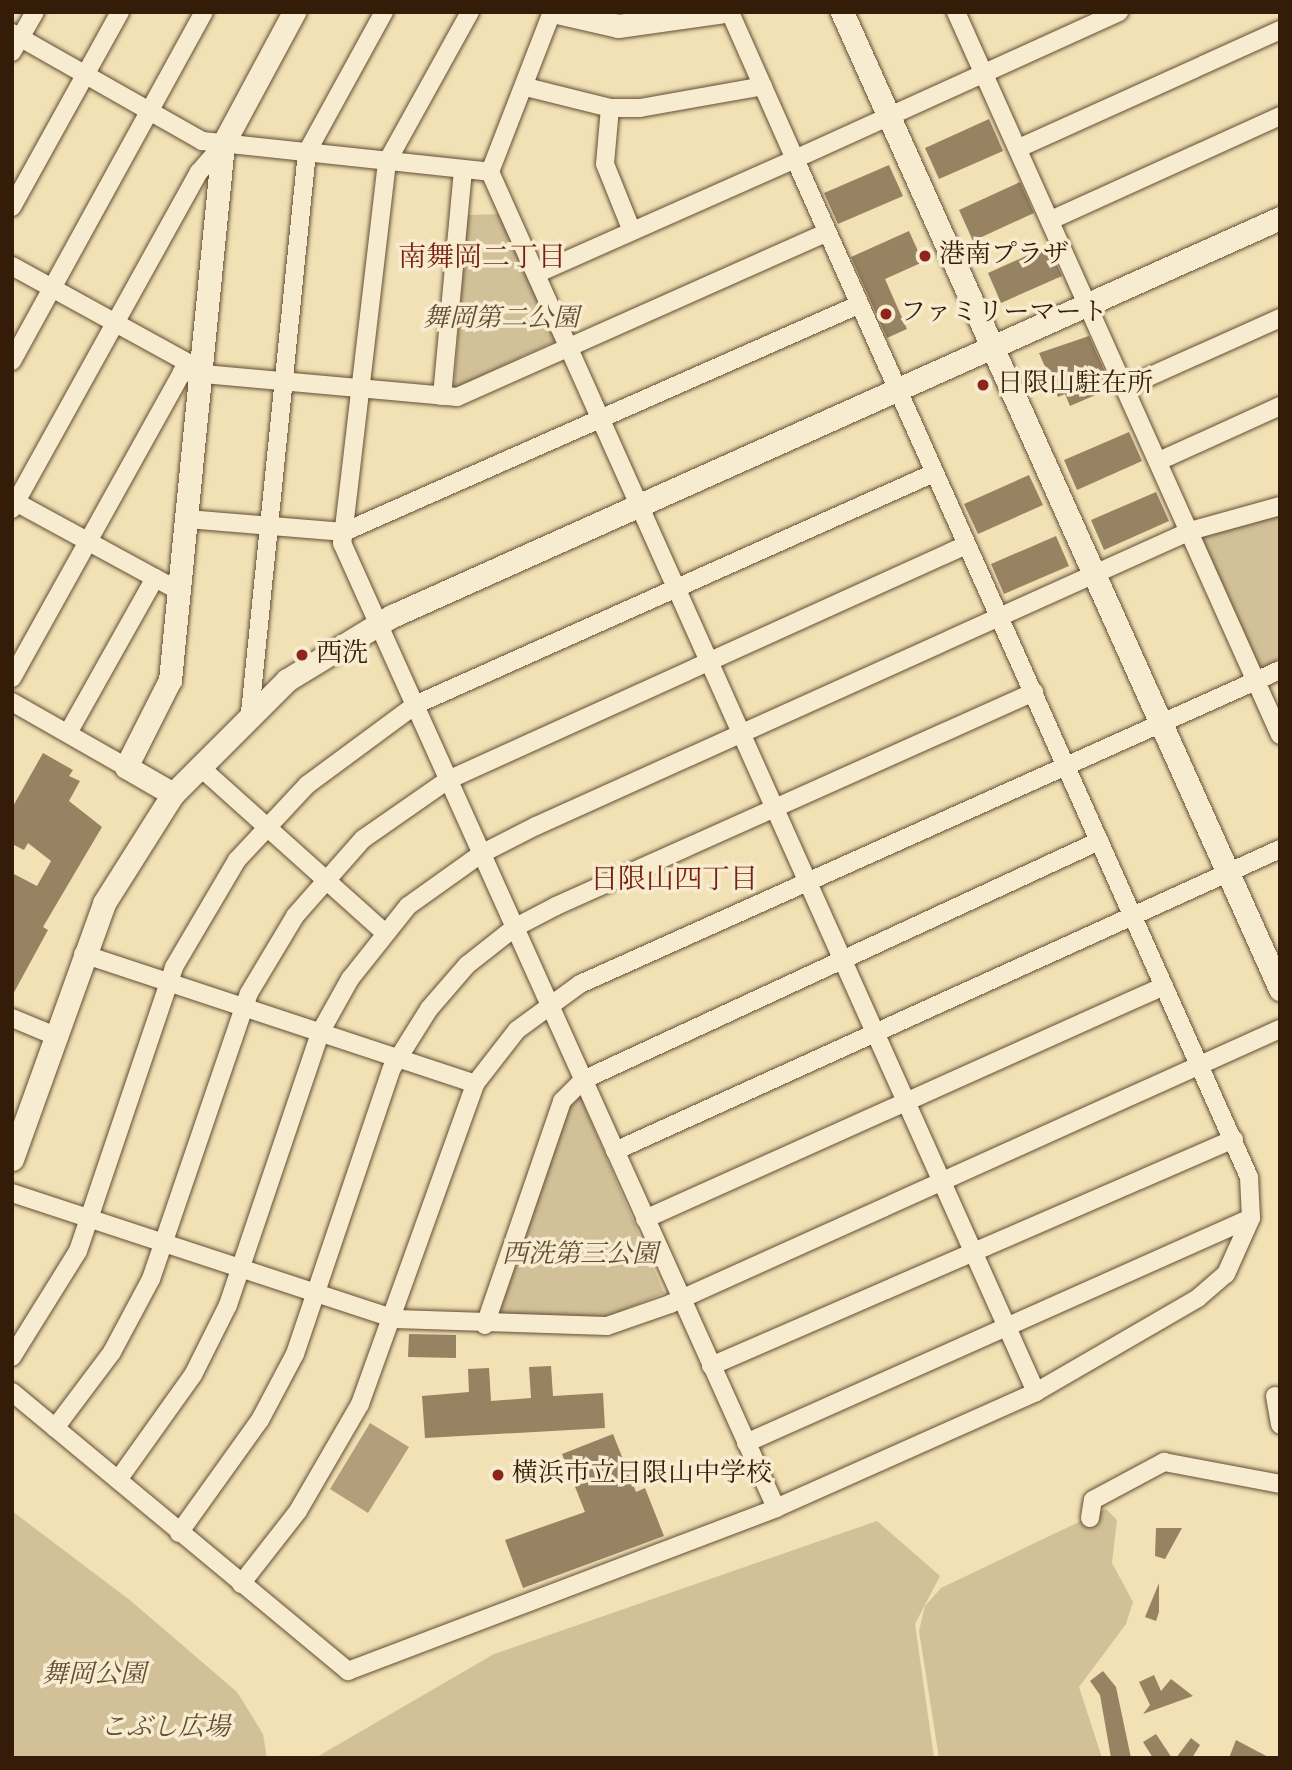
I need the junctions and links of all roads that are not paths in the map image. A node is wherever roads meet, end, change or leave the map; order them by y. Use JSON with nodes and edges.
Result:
{"nodes":[{"id":1,"x":34,"y":12,"type":"edge"},
{"id":2,"x":120,"y":12,"type":"edge"},
{"id":3,"x":204,"y":12,"type":"edge"},
{"id":4,"x":294,"y":12,"type":"edge"},
{"id":5,"x":384,"y":12,"type":"edge"},
{"id":6,"x":470,"y":12,"type":"edge"},
{"id":7,"x":552,"y":12,"type":"edge"},
{"id":8,"x":558,"y":12,"type":"edge"},
{"id":9,"x":719,"y":12,"type":"edge"},
{"id":10,"x":730,"y":12,"type":"edge"},
{"id":11,"x":842,"y":12,"type":"edge"},
{"id":12,"x":956,"y":12,"type":"edge"},
{"id":13,"x":1119,"y":12,"type":"edge"},
{"id":14,"x":643,"y":19,"type":"edge"},
{"id":15,"x":1280,"y":30,"type":"edge"},
{"id":16,"x":15,"y":41,"type":"edge"},
{"id":17,"x":984,"y":74,"type":"junction"},
{"id":18,"x":86,"y":75,"type":"junction"},
{"id":19,"x":763,"y":86,"type":"junction"},
{"id":20,"x":526,"y":88,"type":"junction"},
{"id":21,"x":610,"y":108,"type":"junction"},
{"id":22,"x":150,"y":110,"type":"junction"},
{"id":23,"x":889,"y":116,"type":"junction"},
{"id":24,"x":1280,"y":116,"type":"edge"},
{"id":25,"x":223,"y":144,"type":"junction"},
{"id":26,"x":1019,"y":148,"type":"junction"},
{"id":27,"x":307,"y":152,"type":"junction"},
{"id":28,"x":795,"y":159,"type":"junction"},
{"id":29,"x":387,"y":162,"type":"junction"},
{"id":30,"x":463,"y":170,"type":"junction"},
{"id":31,"x":489,"y":172,"type":"junction"},
{"id":32,"x":12,"y":207,"type":"edge"},
{"id":33,"x":1280,"y":218,"type":"edge"},
{"id":34,"x":1051,"y":220,"type":"junction"},
{"id":35,"x":632,"y":231,"type":"junction"},
{"id":36,"x":825,"y":233,"type":"junction"},
{"id":37,"x":12,"y":266,"type":"edge"},
{"id":38,"x":536,"y":274,"type":"junction"},
{"id":39,"x":52,"y":288,"type":"junction"},
{"id":40,"x":858,"y":305,"type":"junction"},
{"id":41,"x":1089,"y":305,"type":"junction"},
{"id":42,"x":1280,"y":318,"type":"edge"},
{"id":43,"x":117,"y":323,"type":"junction"},
{"id":44,"x":569,"y":349,"type":"junction"},
{"id":45,"x":993,"y":349,"type":"junction"},
{"id":46,"x":12,"y":361,"type":"edge"},
{"id":47,"x":201,"y":370,"type":"junction"},
{"id":48,"x":285,"y":379,"type":"junction"},
{"id":49,"x":362,"y":387,"type":"junction"},
{"id":50,"x":1126,"y":387,"type":"junction"},
{"id":51,"x":898,"y":390,"type":"junction"},
{"id":52,"x":442,"y":396,"type":"junction"},
{"id":53,"x":1280,"y":406,"type":"edge"},
{"id":54,"x":601,"y":421,"type":"junction"},
{"id":55,"x":1159,"y":461,"type":"junction"},
{"id":56,"x":934,"y":473,"type":"junction"},
{"id":57,"x":13,"y":503,"type":"edge"},
{"id":58,"x":637,"y":503,"type":"junction"},
{"id":59,"x":1280,"y":506,"type":"edge"},
{"id":60,"x":187,"y":519,"type":"junction"},
{"id":61,"x":269,"y":528,"type":"junction"},
{"id":62,"x":1190,"y":531,"type":"junction"},
{"id":63,"x":344,"y":532,"type":"junction"},
{"id":64,"x":89,"y":542,"type":"junction"},
{"id":65,"x":966,"y":545,"type":"junction"},
{"id":66,"x":1095,"y":576,"type":"junction"},
{"id":67,"x":155,"y":578,"type":"junction"},
{"id":68,"x":676,"y":588,"type":"junction"},
{"id":69,"x":179,"y":591,"type":"junction"},
{"id":70,"x":1000,"y":619,"type":"junction"},
{"id":71,"x":378,"y":624,"type":"junction"},
{"id":72,"x":709,"y":661,"type":"junction"},
{"id":73,"x":1280,"y":670,"type":"edge"},
{"id":74,"x":12,"y":678,"type":"edge"},
{"id":75,"x":1256,"y":683,"type":"junction"},
{"id":76,"x":1034,"y":692,"type":"junction"},
{"id":77,"x":12,"y":702,"type":"edge"},
{"id":78,"x":415,"y":705,"type":"junction"},
{"id":79,"x":250,"y":713,"type":"junction"},
{"id":80,"x":1160,"y":723,"type":"junction"},
{"id":81,"x":68,"y":733,"type":"junction"},
{"id":82,"x":742,"y":735,"type":"junction"},
{"id":83,"x":1280,"y":735,"type":"edge"},
{"id":84,"x":199,"y":765,"type":"junction"},
{"id":85,"x":126,"y":766,"type":"junction"},
{"id":86,"x":1067,"y":766,"type":"junction"},
{"id":87,"x":448,"y":780,"type":"junction"},
{"id":88,"x":173,"y":794,"type":"junction"},
{"id":89,"x":773,"y":806,"type":"junction"},
{"id":90,"x":266,"y":826,"type":"junction"},
{"id":91,"x":1099,"y":841,"type":"junction"},
{"id":92,"x":1280,"y":849,"type":"edge"},
{"id":93,"x":481,"y":854,"type":"junction"},
{"id":94,"x":1228,"y":875,"type":"junction"},
{"id":95,"x":326,"y":878,"type":"junction"},
{"id":96,"x":807,"y":883,"type":"junction"},
{"id":97,"x":1132,"y":915,"type":"junction"},
{"id":98,"x":514,"y":928,"type":"junction"},
{"id":99,"x":385,"y":933,"type":"junction"},
{"id":100,"x":83,"y":954,"type":"junction"},
{"id":101,"x":841,"y":958,"type":"junction"},
{"id":102,"x":167,"y":980,"type":"junction"},
{"id":103,"x":1164,"y":986,"type":"junction"},
{"id":104,"x":1280,"y":989,"type":"edge"},
{"id":105,"x":548,"y":1003,"type":"junction"},
{"id":106,"x":243,"y":1004,"type":"junction"},
{"id":107,"x":12,"y":1018,"type":"edge"},
{"id":108,"x":1280,"y":1029,"type":"edge"},
{"id":109,"x":320,"y":1031,"type":"junction"},
{"id":110,"x":874,"y":1032,"type":"junction"},
{"id":111,"x":53,"y":1035,"type":"junction"},
{"id":112,"x":397,"y":1057,"type":"junction"},
{"id":113,"x":1202,"y":1063,"type":"junction"},
{"id":114,"x":583,"y":1080,"type":"junction"},
{"id":115,"x":475,"y":1084,"type":"junction"},
{"id":116,"x":906,"y":1105,"type":"junction"},
{"id":117,"x":1234,"y":1139,"type":"junction"},
{"id":118,"x":615,"y":1151,"type":"junction"},
{"id":119,"x":12,"y":1159,"type":"edge"},
{"id":120,"x":940,"y":1180,"type":"junction"},
{"id":121,"x":12,"y":1193,"type":"edge"},
{"id":122,"x":1251,"y":1217,"type":"junction"},
{"id":123,"x":90,"y":1219,"type":"junction"},
{"id":124,"x":645,"y":1219,"type":"junction"},
{"id":125,"x":165,"y":1243,"type":"junction"},
{"id":126,"x":973,"y":1254,"type":"junction"},
{"id":127,"x":244,"y":1267,"type":"junction"},
{"id":128,"x":317,"y":1293,"type":"junction"},
{"id":129,"x":680,"y":1299,"type":"junction"},
{"id":130,"x":396,"y":1319,"type":"junction"},
{"id":131,"x":485,"y":1325,"type":"junction"},
{"id":132,"x":1007,"y":1326,"type":"junction"},
{"id":133,"x":12,"y":1357,"type":"edge"},
{"id":134,"x":711,"y":1366,"type":"junction"},
{"id":135,"x":12,"y":1392,"type":"edge"},
{"id":136,"x":1036,"y":1392,"type":"junction"},
{"id":137,"x":1275,"y":1396,"type":"dead end"},
{"id":138,"x":1280,"y":1425,"type":"edge"},
{"id":139,"x":55,"y":1428,"type":"junction"},
{"id":140,"x":746,"y":1443,"type":"junction"},
{"id":141,"x":118,"y":1480,"type":"junction"},
{"id":142,"x":1280,"y":1484,"type":"edge"},
{"id":143,"x":776,"y":1508,"type":"junction"},
{"id":144,"x":1090,"y":1518,"type":"dead end"},
{"id":145,"x":179,"y":1533,"type":"junction"},
{"id":146,"x":241,"y":1584,"type":"junction"}],
"edges":[{"from":1,"to":16,"type":"street"},
{"from":2,"to":18,"type":"street"},
{"from":3,"to":22,"type":"street"},
{"from":4,"to":25,"type":"street"},
{"from":5,"to":27,"type":"street"},
{"from":6,"to":29,"type":"street"},
{"from":7,"to":20,"type":"street"},
{"from":8,"to":14,"type":"street"},
{"from":9,"to":14,"type":"street"},
{"from":10,"to":19,"type":"street"},
{"from":11,"to":23,"type":"street"},
{"from":12,"to":17,"type":"street"},
{"from":13,"to":17,"type":"street"},
{"from":15,"to":26,"type":"street"},
{"from":16,"to":18,"type":"street"},
{"from":17,"to":23,"type":"street"},
{"from":17,"to":26,"type":"street"},
{"from":18,"to":22,"type":"street"},
{"from":18,"to":32,"type":"street"},
{"from":19,"to":21,"type":"street"},
{"from":19,"to":28,"type":"street"},
{"from":20,"to":21,"type":"street"},
{"from":20,"to":31,"type":"street"},
{"from":21,"to":35,"type":"street"},
{"from":22,"to":25,"type":"street"},
{"from":22,"to":39,"type":"street"},
{"from":23,"to":28,"type":"street"},
{"from":23,"to":45,"type":"street"},
{"from":24,"to":34,"type":"street"},
{"from":25,"to":27,"type":"street"},
{"from":25,"to":43,"type":"street"},
{"from":25,"to":47,"type":"street"},
{"from":26,"to":34,"type":"street"},
{"from":27,"to":29,"type":"street"},
{"from":27,"to":48,"type":"street"},
{"from":28,"to":35,"type":"street"},
{"from":28,"to":36,"type":"street"},
{"from":29,"to":30,"type":"street"},
{"from":29,"to":49,"type":"street"},
{"from":30,"to":31,"type":"street"},
{"from":30,"to":52,"type":"street"},
{"from":31,"to":38,"type":"street"},
{"from":33,"to":41,"type":"street"},
{"from":34,"to":41,"type":"street"},
{"from":35,"to":38,"type":"street"},
{"from":36,"to":40,"type":"street"},
{"from":36,"to":44,"type":"street"},
{"from":37,"to":39,"type":"street"},
{"from":38,"to":44,"type":"street"},
{"from":39,"to":43,"type":"street"},
{"from":39,"to":46,"type":"street"},
{"from":40,"to":51,"type":"street"},
{"from":40,"to":54,"type":"street"},
{"from":41,"to":45,"type":"street"},
{"from":41,"to":50,"type":"street"},
{"from":42,"to":50,"type":"street"},
{"from":43,"to":47,"type":"street"},
{"from":43,"to":57,"type":"street"},
{"from":44,"to":52,"type":"street"},
{"from":44,"to":54,"type":"street"},
{"from":45,"to":51,"type":"street"},
{"from":45,"to":66,"type":"street"},
{"from":47,"to":48,"type":"street"},
{"from":47,"to":60,"type":"street"},
{"from":47,"to":64,"type":"street"},
{"from":48,"to":49,"type":"street"},
{"from":48,"to":61,"type":"street"},
{"from":49,"to":52,"type":"street"},
{"from":49,"to":63,"type":"street"},
{"from":50,"to":55,"type":"street"},
{"from":51,"to":56,"type":"street"},
{"from":51,"to":58,"type":"street"},
{"from":53,"to":55,"type":"street"},
{"from":54,"to":58,"type":"street"},
{"from":54,"to":63,"type":"street"},
{"from":55,"to":62,"type":"street"},
{"from":56,"to":65,"type":"street"},
{"from":56,"to":68,"type":"street"},
{"from":57,"to":64,"type":"street"},
{"from":58,"to":68,"type":"street"},
{"from":58,"to":71,"type":"street"},
{"from":59,"to":62,"type":"street"},
{"from":60,"to":61,"type":"street"},
{"from":60,"to":69,"type":"street"},
{"from":61,"to":63,"type":"street"},
{"from":61,"to":79,"type":"street"},
{"from":62,"to":66,"type":"street"},
{"from":62,"to":75,"type":"street"},
{"from":63,"to":71,"type":"street"},
{"from":64,"to":67,"type":"street"},
{"from":64,"to":74,"type":"street"},
{"from":65,"to":70,"type":"street"},
{"from":65,"to":72,"type":"street"},
{"from":66,"to":70,"type":"street"},
{"from":66,"to":80,"type":"street"},
{"from":67,"to":69,"type":"street"},
{"from":67,"to":81,"type":"street"},
{"from":68,"to":72,"type":"street"},
{"from":68,"to":78,"type":"street"},
{"from":69,"to":85,"type":"street"},
{"from":70,"to":76,"type":"street"},
{"from":70,"to":82,"type":"street"},
{"from":71,"to":78,"type":"street"},
{"from":71,"to":79,"type":"street"},
{"from":72,"to":82,"type":"street"},
{"from":72,"to":87,"type":"street"},
{"from":73,"to":75,"type":"street"},
{"from":75,"to":80,"type":"street"},
{"from":75,"to":83,"type":"street"},
{"from":76,"to":86,"type":"street"},
{"from":76,"to":89,"type":"street"},
{"from":77,"to":81,"type":"street"},
{"from":78,"to":87,"type":"street"},
{"from":78,"to":90,"type":"street"},
{"from":79,"to":84,"type":"street"},
{"from":80,"to":86,"type":"street"},
{"from":80,"to":94,"type":"street"},
{"from":81,"to":85,"type":"street"},
{"from":82,"to":89,"type":"street"},
{"from":82,"to":93,"type":"street"},
{"from":84,"to":88,"type":"street"},
{"from":84,"to":90,"type":"street"},
{"from":85,"to":88,"type":"street"},
{"from":86,"to":91,"type":"street"},
{"from":86,"to":96,"type":"street"},
{"from":87,"to":93,"type":"street"},
{"from":87,"to":95,"type":"street"},
{"from":88,"to":100,"type":"street"},
{"from":89,"to":96,"type":"street"},
{"from":89,"to":98,"type":"street"},
{"from":90,"to":95,"type":"street"},
{"from":90,"to":102,"type":"street"},
{"from":91,"to":97,"type":"street"},
{"from":91,"to":101,"type":"street"},
{"from":92,"to":94,"type":"street"},
{"from":93,"to":98,"type":"street"},
{"from":93,"to":99,"type":"street"},
{"from":94,"to":97,"type":"street"},
{"from":94,"to":104,"type":"street"},
{"from":95,"to":99,"type":"street"},
{"from":95,"to":106,"type":"street"},
{"from":96,"to":101,"type":"street"},
{"from":96,"to":105,"type":"street"},
{"from":97,"to":103,"type":"street"},
{"from":97,"to":110,"type":"street"},
{"from":98,"to":105,"type":"street"},
{"from":98,"to":112,"type":"street"},
{"from":99,"to":109,"type":"street"},
{"from":100,"to":102,"type":"street"},
{"from":100,"to":111,"type":"street"},
{"from":101,"to":110,"type":"street"},
{"from":101,"to":114,"type":"street"},
{"from":102,"to":106,"type":"street"},
{"from":102,"to":123,"type":"street"},
{"from":103,"to":113,"type":"street"},
{"from":103,"to":116,"type":"street"},
{"from":105,"to":114,"type":"street"},
{"from":105,"to":115,"type":"street"},
{"from":106,"to":109,"type":"street"},
{"from":106,"to":125,"type":"street"},
{"from":107,"to":111,"type":"street"},
{"from":108,"to":113,"type":"street"},
{"from":109,"to":112,"type":"street"},
{"from":109,"to":127,"type":"street"},
{"from":110,"to":116,"type":"street"},
{"from":110,"to":118,"type":"street"},
{"from":111,"to":119,"type":"street"},
{"from":112,"to":115,"type":"street"},
{"from":112,"to":128,"type":"street"},
{"from":113,"to":117,"type":"street"},
{"from":113,"to":120,"type":"street"},
{"from":114,"to":118,"type":"street"},
{"from":114,"to":131,"type":"street"},
{"from":115,"to":130,"type":"street"},
{"from":116,"to":120,"type":"street"},
{"from":116,"to":124,"type":"street"},
{"from":117,"to":122,"type":"street"},
{"from":117,"to":126,"type":"street"},
{"from":118,"to":124,"type":"street"},
{"from":120,"to":126,"type":"street"},
{"from":120,"to":129,"type":"street"},
{"from":121,"to":123,"type":"street"},
{"from":122,"to":132,"type":"street"},
{"from":122,"to":136,"type":"street"},
{"from":123,"to":125,"type":"street"},
{"from":123,"to":133,"type":"street"},
{"from":124,"to":129,"type":"street"},
{"from":125,"to":127,"type":"street"},
{"from":125,"to":139,"type":"street"},
{"from":126,"to":132,"type":"street"},
{"from":126,"to":134,"type":"street"},
{"from":127,"to":128,"type":"street"},
{"from":127,"to":141,"type":"street"},
{"from":128,"to":130,"type":"street"},
{"from":128,"to":145,"type":"street"},
{"from":129,"to":131,"type":"street"},
{"from":129,"to":134,"type":"street"},
{"from":130,"to":131,"type":"street"},
{"from":130,"to":146,"type":"street"},
{"from":132,"to":136,"type":"street"},
{"from":132,"to":140,"type":"street"},
{"from":134,"to":140,"type":"street"},
{"from":135,"to":139,"type":"street"},
{"from":136,"to":143,"type":"street"},
{"from":137,"to":138,"type":"street"},
{"from":139,"to":141,"type":"street"},
{"from":140,"to":143,"type":"street"},
{"from":141,"to":145,"type":"street"},
{"from":142,"to":144,"type":"street"},
{"from":143,"to":146,"type":"street"},
{"from":145,"to":146,"type":"street"}]}
